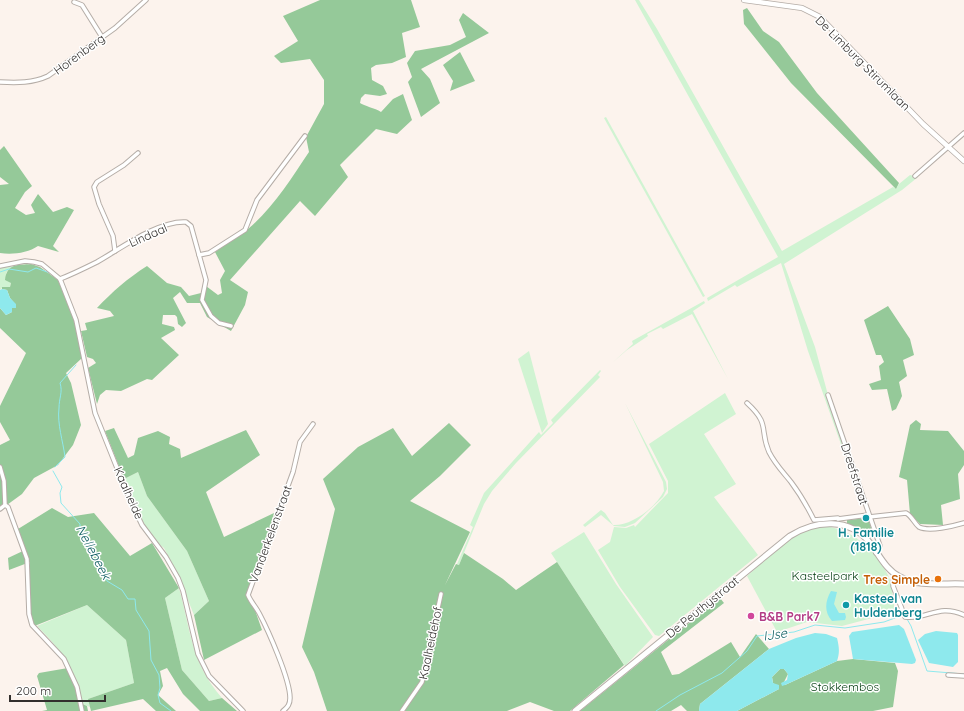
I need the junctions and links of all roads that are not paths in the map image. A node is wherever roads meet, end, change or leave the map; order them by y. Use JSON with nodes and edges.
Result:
{"nodes":[{"id":1,"x":146,"y":0,"type":"edge"},
{"id":2,"x":744,"y":0,"type":"edge"},
{"id":3,"x":74,"y":2,"type":"dead end"},
{"id":4,"x":102,"y":37,"type":"junction"},
{"id":5,"x":0,"y":82,"type":"edge"},
{"id":6,"x":964,"y":133,"type":"edge"},
{"id":7,"x":305,"y":136,"type":"dead end"},
{"id":8,"x":948,"y":148,"type":"junction"},
{"id":9,"x":138,"y":153,"type":"dead end"},
{"id":10,"x":964,"y":161,"type":"edge"},
{"id":11,"x":915,"y":176,"type":"dead end"},
{"id":12,"x":115,"y":251,"type":"junction"},
{"id":13,"x":199,"y":255,"type":"junction"},
{"id":14,"x":0,"y":266,"type":"edge"},
{"id":15,"x":60,"y":279,"type":"junction"},
{"id":16,"x":231,"y":326,"type":"dead end"},
{"id":17,"x":828,"y":395,"type":"dead end"},
{"id":18,"x":747,"y":403,"type":"dead end"},
{"id":19,"x":313,"y":424,"type":"dead end"},
{"id":20,"x":0,"y":466,"type":"edge"},
{"id":21,"x":5,"y":505,"type":"junction"},
{"id":22,"x":0,"y":509,"type":"edge"},
{"id":23,"x":869,"y":516,"type":"junction"},
{"id":24,"x":838,"y":521,"type":"junction"},
{"id":25,"x":964,"y":523,"type":"edge"},
{"id":26,"x":876,"y":553,"type":"junction"},
{"id":27,"x":894,"y":574,"type":"junction"},
{"id":28,"x":964,"y":584,"type":"edge"},
{"id":29,"x":441,"y":594,"type":"dead end"},
{"id":30,"x":964,"y":615,"type":"edge"},
{"id":31,"x":948,"y":675,"type":"dead end"},
{"id":32,"x":964,"y":676,"type":"edge"},
{"id":33,"x":82,"y":711,"type":"edge"},
{"id":34,"x":243,"y":711,"type":"edge"},
{"id":35,"x":283,"y":711,"type":"edge"},
{"id":36,"x":402,"y":711,"type":"edge"},
{"id":37,"x":575,"y":711,"type":"edge"}],
"edges":[{"from":1,"to":4,"type":"street","name":"Horenberg"},
{"from":2,"to":8,"type":"street","name":"De Limburg Stirumlaan"},
{"from":3,"to":4,"type":"street"},
{"from":4,"to":5,"type":"street","name":"Horenberg"},
{"from":6,"to":8,"type":"street"},
{"from":7,"to":13,"type":"street"},
{"from":8,"to":10,"type":"street","name":"De Limburg Stirumlaan"},
{"from":8,"to":11,"type":"street"},
{"from":9,"to":12,"type":"street"},
{"from":12,"to":13,"type":"street","name":"Lindaal"},
{"from":12,"to":15,"type":"street","name":"Lindaal"},
{"from":13,"to":16,"type":"street","name":"Lindaal"},
{"from":14,"to":15,"type":"street"},
{"from":15,"to":34,"type":"street","name":"Kaalheide"},
{"from":17,"to":23,"type":"street","name":"Dreefstraat"},
{"from":18,"to":24,"type":"street"},
{"from":19,"to":35,"type":"street","name":"Vanderkelenstraat"},
{"from":20,"to":21,"type":"street"},
{"from":21,"to":22,"type":"street"},
{"from":21,"to":33,"type":"street"},
{"from":23,"to":24,"type":"street","name":"De Peuthystraat"},
{"from":23,"to":25,"type":"street","name":"De Peuthystraat"},
{"from":23,"to":26,"type":"street","name":"Dreefstraat"},
{"from":24,"to":26,"type":"main road","name":"De Peuthystraat"},
{"from":24,"to":37,"type":"main road","name":"De Peuthystraat"},
{"from":26,"to":27,"type":"main road","name":"De Peuthystraat"},
{"from":27,"to":28,"type":"main road","name":"De Peuthystraat"},
{"from":27,"to":30,"type":"street"},
{"from":29,"to":36,"type":"street","name":"Kaalheidehof"},
{"from":31,"to":32,"type":"street"}]}
